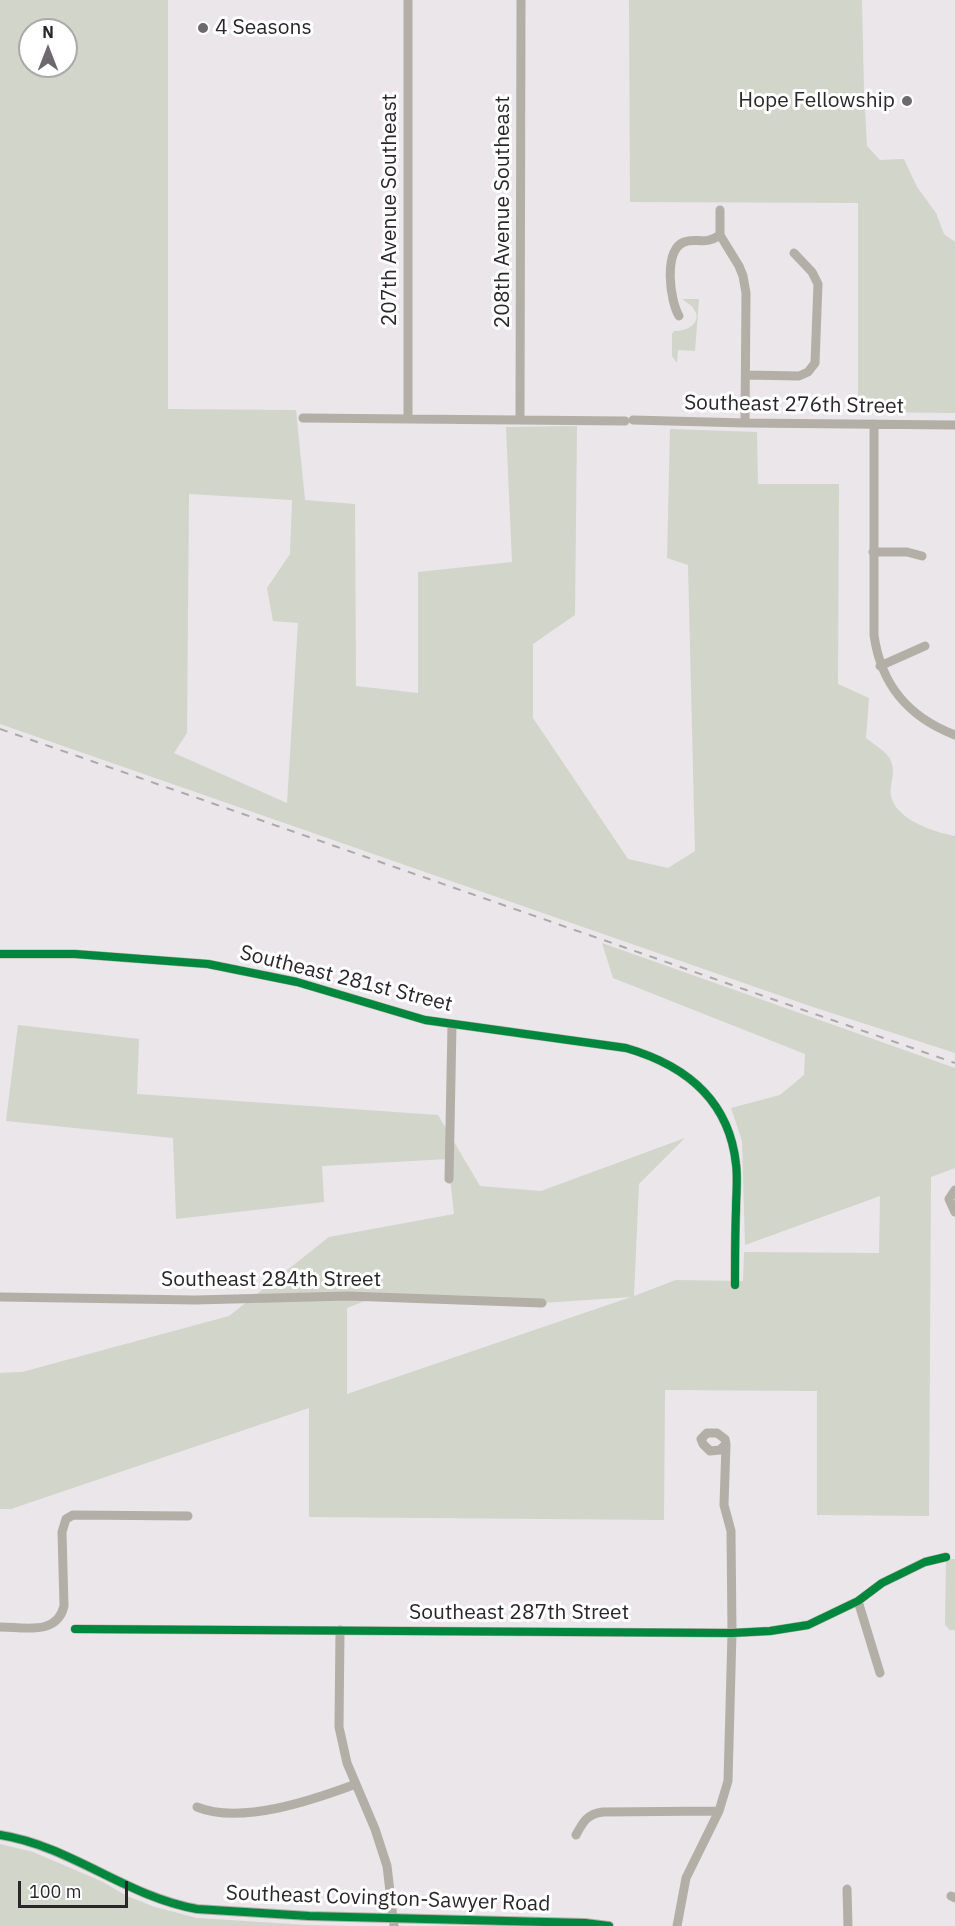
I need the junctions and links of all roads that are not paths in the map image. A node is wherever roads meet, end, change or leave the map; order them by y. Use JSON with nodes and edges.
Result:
{"nodes":[{"id":1,"x":408,"y":0,"type":"edge"},
{"id":2,"x":521,"y":1,"type":"edge"},
{"id":3,"x":720,"y":210,"type":"dead end"},
{"id":4,"x":720,"y":235,"type":"junction"},
{"id":5,"x":794,"y":253,"type":"dead end"},
{"id":6,"x":680,"y":316,"type":"dead end"},
{"id":7,"x":746,"y":375,"type":"junction"},
{"id":8,"x":303,"y":418,"type":"dead end"},
{"id":9,"x":408,"y":419,"type":"junction"},
{"id":10,"x":520,"y":420,"type":"junction"},
{"id":11,"x":745,"y":423,"type":"junction"},
{"id":12,"x":874,"y":424,"type":"junction"},
{"id":13,"x":955,"y":425,"type":"edge"},
{"id":14,"x":873,"y":552,"type":"junction"},
{"id":15,"x":922,"y":556,"type":"dead end"},
{"id":16,"x":925,"y":646,"type":"dead end"},
{"id":17,"x":880,"y":666,"type":"junction"},
{"id":18,"x":955,"y":735,"type":"edge"},
{"id":19,"x":0,"y":954,"type":"edge"},
{"id":20,"x":452,"y":1025,"type":"junction"},
{"id":21,"x":449,"y":1179,"type":"dead end"},
{"id":22,"x":955,"y":1190,"type":"edge"},
{"id":23,"x":955,"y":1212,"type":"edge"},
{"id":24,"x":735,"y":1285,"type":"dead end"},
{"id":25,"x":0,"y":1297,"type":"edge"},
{"id":26,"x":542,"y":1303,"type":"dead end"},
{"id":27,"x":726,"y":1444,"type":"dead end"},
{"id":28,"x":188,"y":1516,"type":"dead end"},
{"id":29,"x":946,"y":1557,"type":"dead end"},
{"id":30,"x":858,"y":1600,"type":"junction"},
{"id":31,"x":0,"y":1627,"type":"edge"},
{"id":32,"x":75,"y":1629,"type":"dead end"},
{"id":33,"x":340,"y":1630,"type":"junction"},
{"id":34,"x":732,"y":1633,"type":"junction"},
{"id":35,"x":880,"y":1673,"type":"dead end"},
{"id":36,"x":356,"y":1784,"type":"junction"},
{"id":37,"x":197,"y":1807,"type":"dead end"},
{"id":38,"x":719,"y":1811,"type":"junction"},
{"id":39,"x":576,"y":1834,"type":"dead end"},
{"id":40,"x":0,"y":1835,"type":"edge"},
{"id":41,"x":847,"y":1889,"type":"dead end"},
{"id":42,"x":393,"y":1923,"type":"edge"},
{"id":43,"x":609,"y":1926,"type":"edge"},
{"id":44,"x":677,"y":1926,"type":"edge"},
{"id":45,"x":848,"y":1926,"type":"edge"}],
"edges":[{"from":1,"to":9,"type":"street","name":"207th Avenue Southeast"},
{"from":2,"to":10,"type":"street","name":"208th Avenue Southeast"},
{"from":3,"to":4,"type":"street"},
{"from":4,"to":6,"type":"street"},
{"from":4,"to":7,"type":"street"},
{"from":5,"to":7,"type":"street"},
{"from":7,"to":11,"type":"street"},
{"from":8,"to":9,"type":"street","name":"Southeast 276th Street"},
{"from":9,"to":10,"type":"street","name":"Southeast 276th Street"},
{"from":10,"to":11,"type":"street","name":"Southeast 276th Street"},
{"from":11,"to":12,"type":"street","name":"Southeast 276th Street"},
{"from":12,"to":13,"type":"street","name":"Southeast 276th Street"},
{"from":12,"to":14,"type":"street"},
{"from":14,"to":15,"type":"street"},
{"from":14,"to":17,"type":"street"},
{"from":16,"to":17,"type":"street"},
{"from":17,"to":18,"type":"street"},
{"from":19,"to":20,"type":"street","name":"Southeast 281st Street"},
{"from":20,"to":21,"type":"street","name":"Southeast 281st Street"},
{"from":20,"to":24,"type":"street","name":"Southeast 281st Street"},
{"from":22,"to":23,"type":"street"},
{"from":25,"to":26,"type":"street","name":"Southeast 284th Street"},
{"from":27,"to":34,"type":"street"},
{"from":28,"to":31,"type":"street"},
{"from":29,"to":30,"type":"street","name":"Southeast 287th Street"},
{"from":30,"to":34,"type":"street","name":"Southeast 287th Street"},
{"from":30,"to":35,"type":"street"},
{"from":32,"to":33,"type":"street","name":"Southeast 287th Street"},
{"from":33,"to":34,"type":"street","name":"Southeast 287th Street"},
{"from":33,"to":36,"type":"street"},
{"from":34,"to":38,"type":"street"},
{"from":36,"to":37,"type":"street"},
{"from":36,"to":42,"type":"street"},
{"from":38,"to":39,"type":"street"},
{"from":38,"to":44,"type":"street"},
{"from":40,"to":42,"type":"street","name":"Southeast Covington-Sawyer Road"},
{"from":41,"to":45,"type":"street"},
{"from":42,"to":43,"type":"street","name":"Southeast Covington-Sawyer Road"}]}
